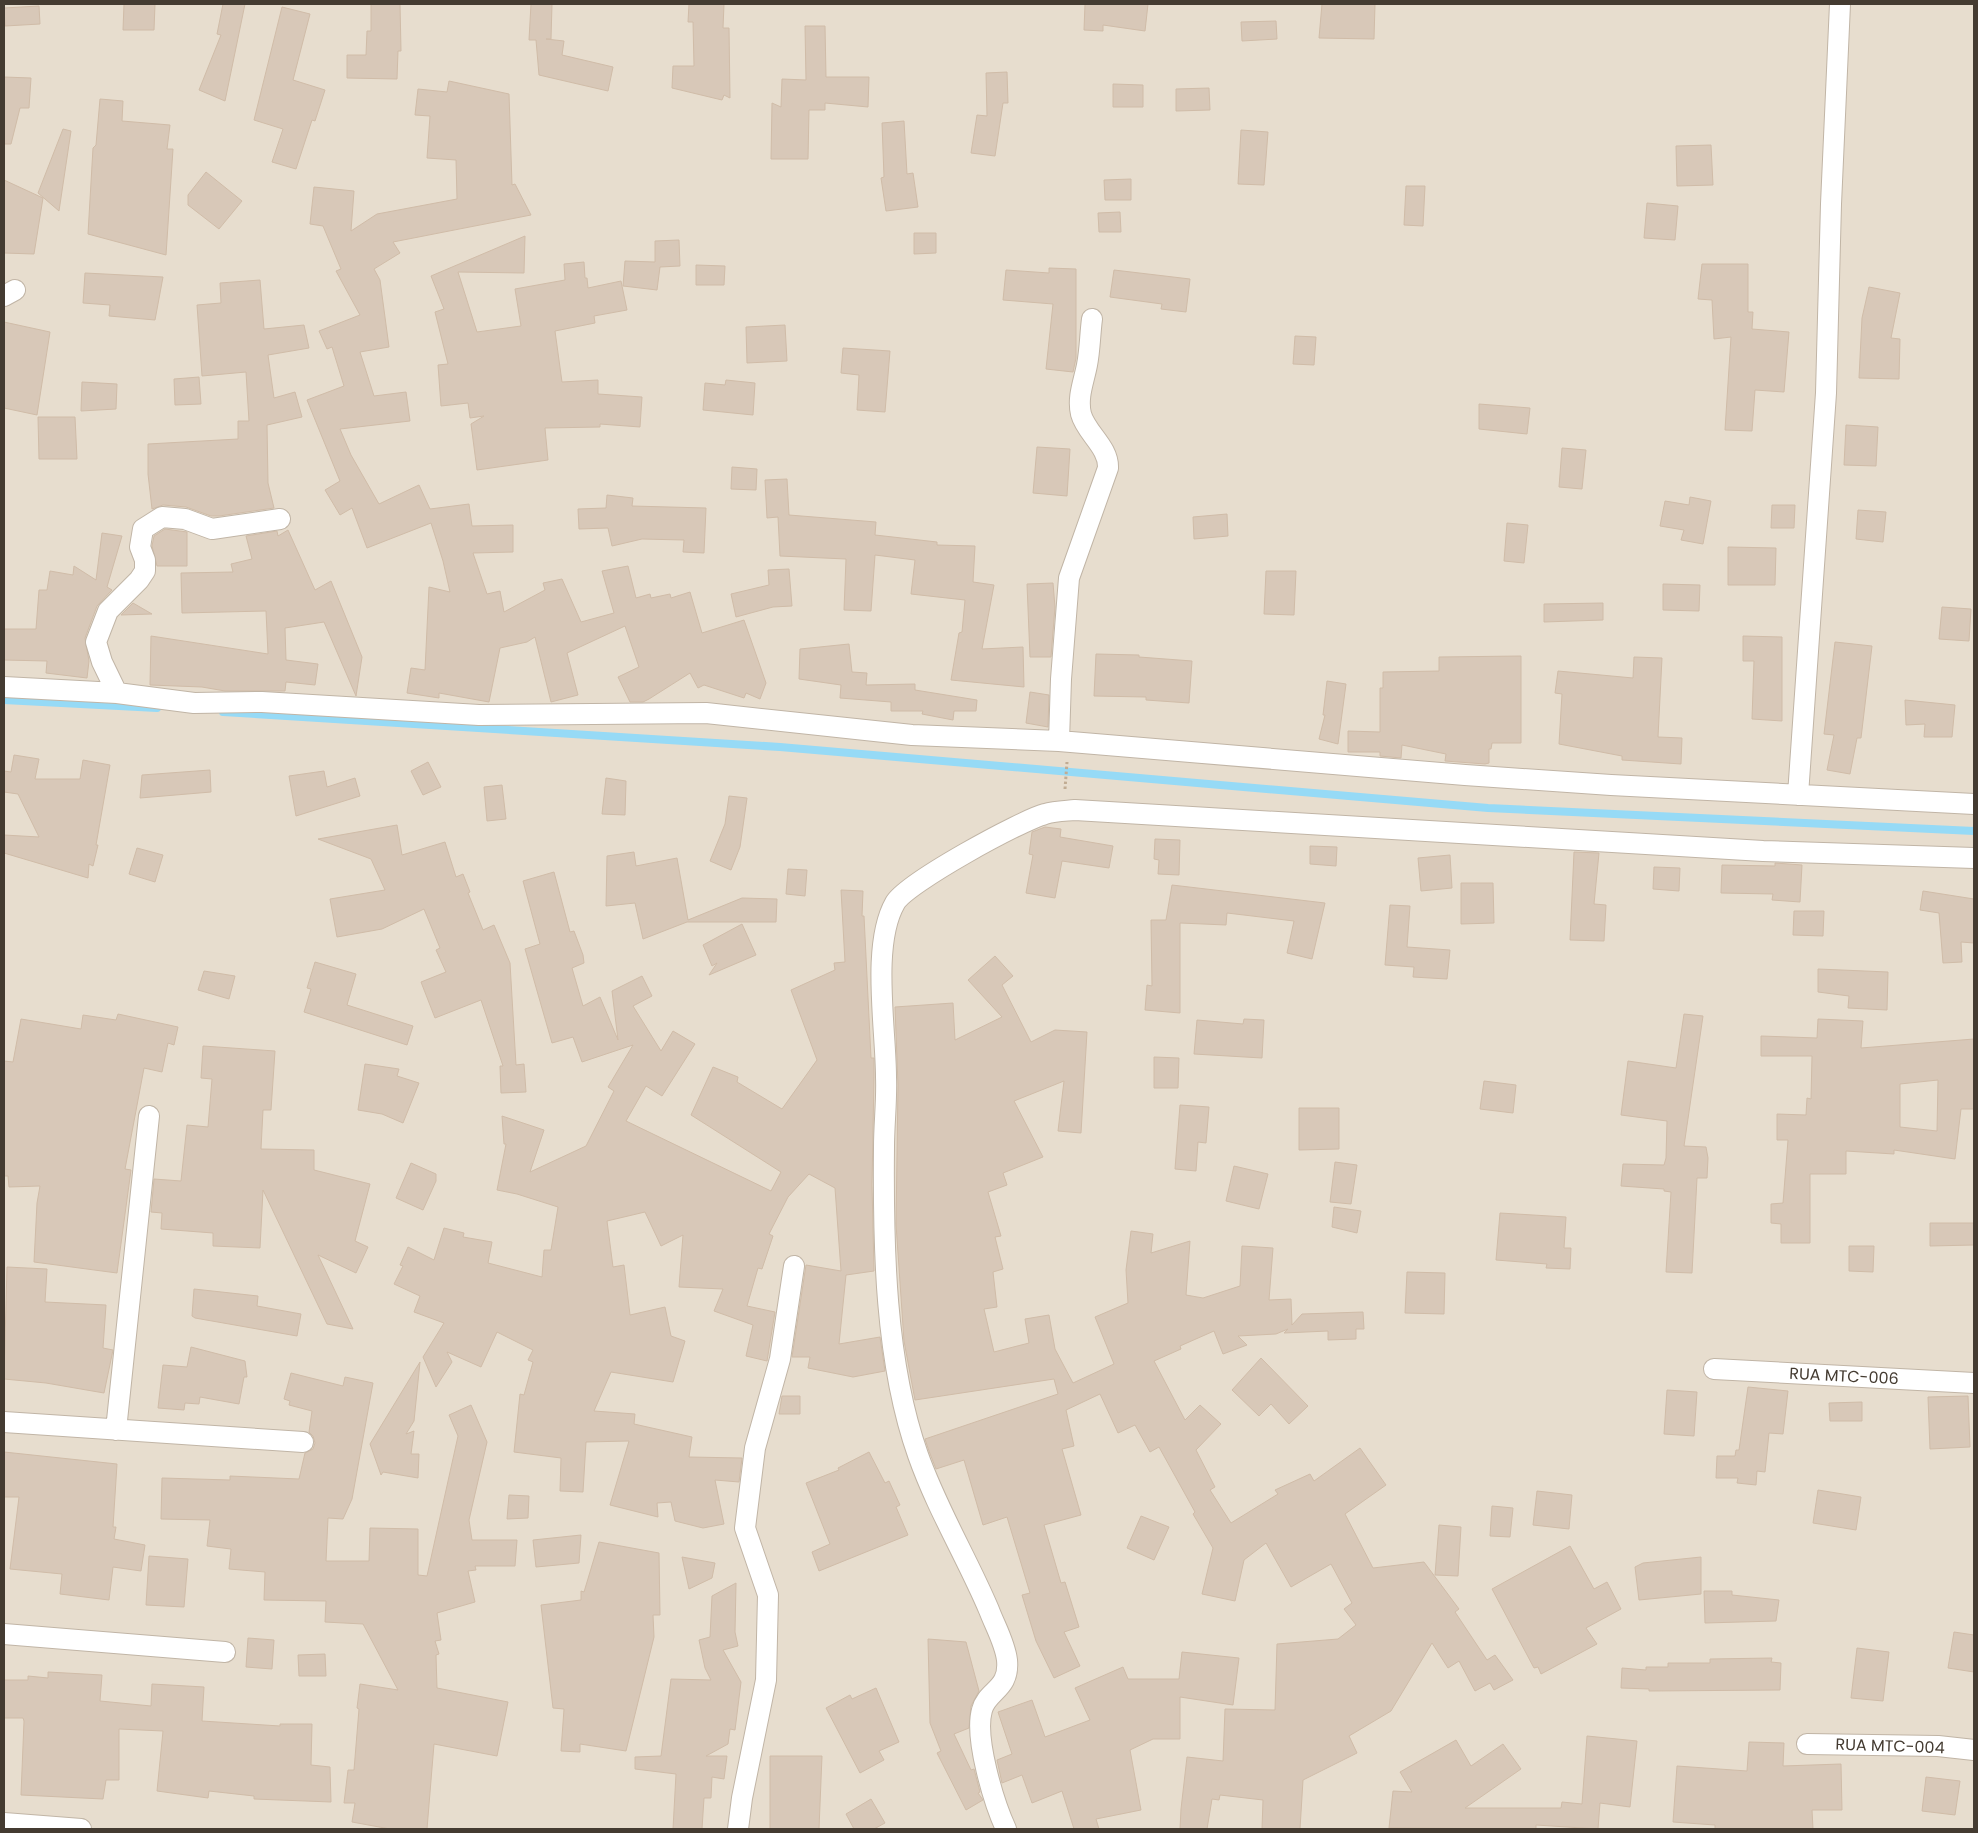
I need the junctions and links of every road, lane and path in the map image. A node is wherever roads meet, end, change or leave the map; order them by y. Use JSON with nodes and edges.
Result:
{"nodes":[{"id":1,"x":1840,"y":4,"type":"edge"},
{"id":2,"x":1092,"y":319,"type":"dead end"},
{"id":3,"x":280,"y":519,"type":"dead end"},
{"id":4,"x":4,"y":687,"type":"edge"},
{"id":5,"x":117,"y":694,"type":"junction"},
{"id":6,"x":1063,"y":749,"type":"junction"},
{"id":7,"x":1065,"y":791,"type":"dead end"},
{"id":8,"x":1798,"y":795,"type":"junction"},
{"id":9,"x":1974,"y":804,"type":"edge"},
{"id":10,"x":1974,"y":858,"type":"edge"},
{"id":11,"x":149,"y":1116,"type":"dead end"},
{"id":12,"x":794,"y":1266,"type":"dead end"},
{"id":13,"x":1714,"y":1369,"type":"dead end"},
{"id":14,"x":1974,"y":1383,"type":"edge"},
{"id":15,"x":4,"y":1422,"type":"edge"},
{"id":16,"x":116,"y":1430,"type":"junction"},
{"id":17,"x":303,"y":1442,"type":"dead end"},
{"id":18,"x":4,"y":1634,"type":"edge"},
{"id":19,"x":225,"y":1652,"type":"dead end"},
{"id":20,"x":1807,"y":1744,"type":"dead end"},
{"id":21,"x":1974,"y":1750,"type":"edge"},
{"id":22,"x":4,"y":1823,"type":"edge"},
{"id":23,"x":81,"y":1829,"type":"edge"},
{"id":24,"x":738,"y":1829,"type":"edge"},
{"id":25,"x":1006,"y":1829,"type":"edge"}],
"edges":[{"from":1,"to":8,"type":"street"},
{"from":2,"to":6,"type":"street"},
{"from":3,"to":5,"type":"street"},
{"from":4,"to":5,"type":"street"},
{"from":5,"to":6,"type":"street"},
{"from":6,"to":7,"type":"path"},
{"from":6,"to":8,"type":"street"},
{"from":8,"to":9,"type":"street"},
{"from":10,"to":25,"type":"street"},
{"from":11,"to":16,"type":"street"},
{"from":12,"to":24,"type":"street"},
{"from":13,"to":14,"type":"street","name":"RUA MTC-006"},
{"from":15,"to":16,"type":"street"},
{"from":16,"to":17,"type":"street"},
{"from":18,"to":19,"type":"street"},
{"from":20,"to":21,"type":"street","name":"RUA MTC-004"},
{"from":22,"to":23,"type":"street"}]}
